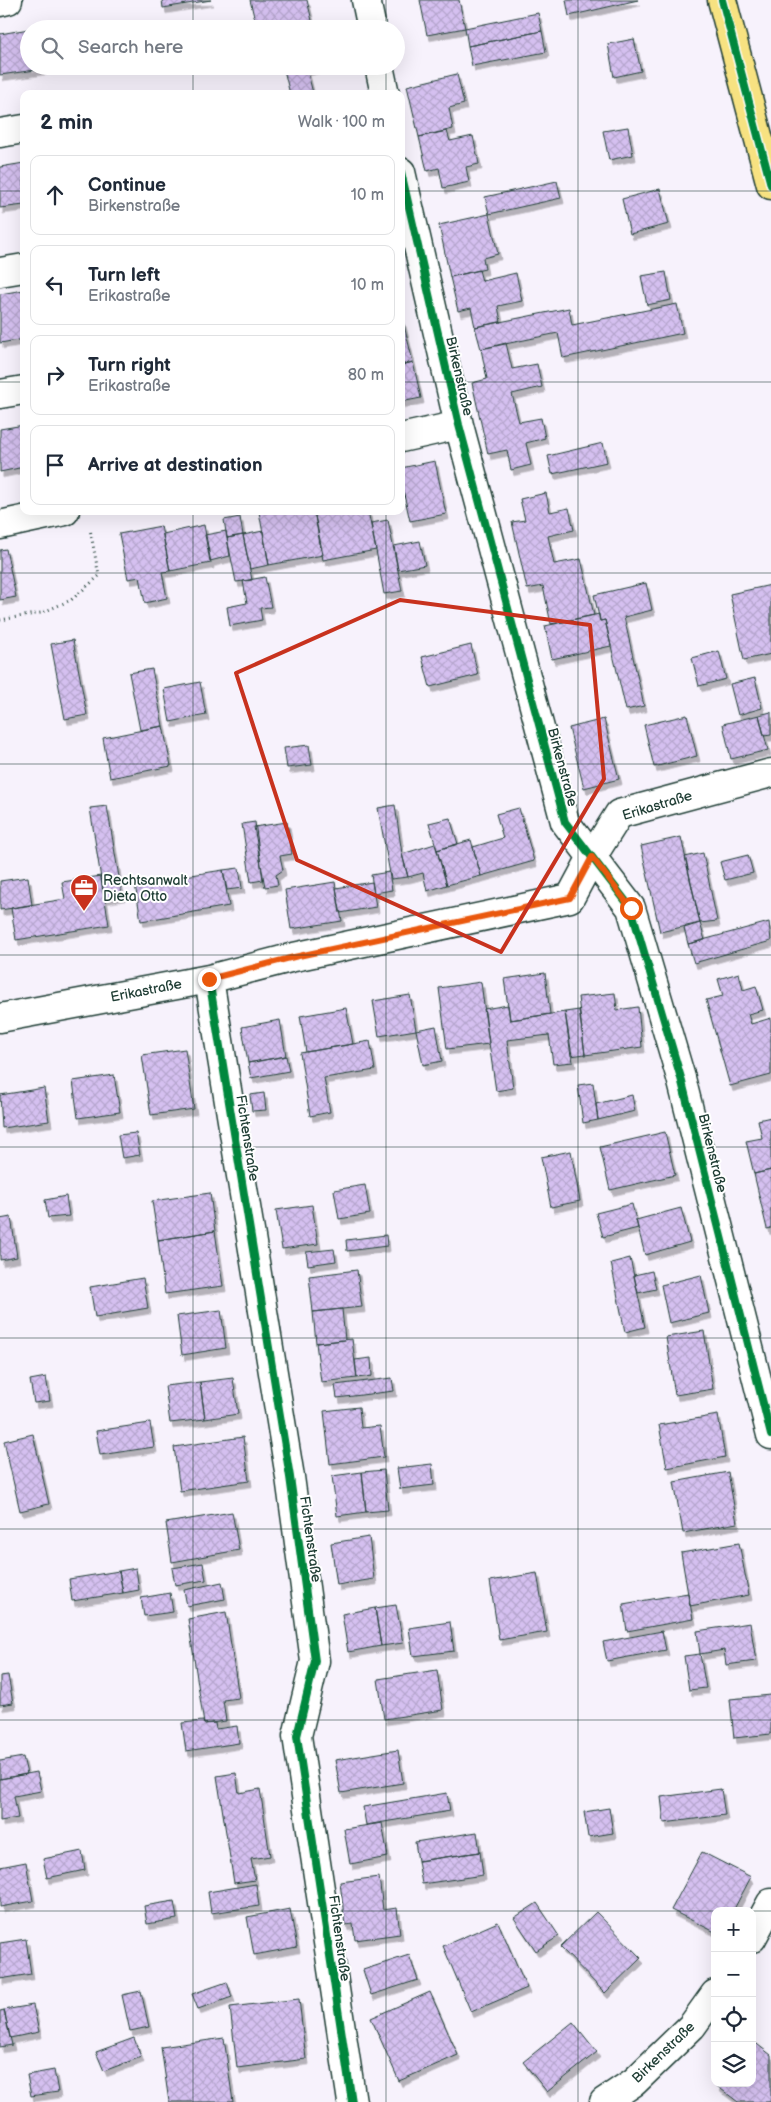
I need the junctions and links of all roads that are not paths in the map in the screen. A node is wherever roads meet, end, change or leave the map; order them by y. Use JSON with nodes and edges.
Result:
{"nodes":[{"id":1,"x":8,"y":0,"type":"edge"},
{"id":2,"x":366,"y":0,"type":"edge"},
{"id":3,"x":722,"y":0,"type":"edge"},
{"id":4,"x":0,"y":2,"type":"edge"},
{"id":5,"x":370,"y":20,"type":"edge"},
{"id":6,"x":381,"y":75,"type":"edge"},
{"id":7,"x":384,"y":90,"type":"edge"},
{"id":8,"x":20,"y":130,"type":"edge"},
{"id":9,"x":0,"y":133,"type":"edge"},
{"id":10,"x":771,"y":185,"type":"edge"},
{"id":11,"x":405,"y":190,"type":"edge"},
{"id":12,"x":20,"y":269,"type":"edge"},
{"id":13,"x":0,"y":272,"type":"edge"},
{"id":14,"x":20,"y":391,"type":"edge"},
{"id":15,"x":0,"y":394,"type":"edge"},
{"id":16,"x":459,"y":426,"type":"junction"},
{"id":17,"x":405,"y":437,"type":"edge"},
{"id":18,"x":76,"y":516,"type":"edge"},
{"id":19,"x":0,"y":525,"type":"edge"},
{"id":20,"x":771,"y":773,"type":"edge"},
{"id":21,"x":592,"y":857,"type":"junction"},
{"id":22,"x":209,"y":979,"type":"junction"},
{"id":23,"x":0,"y":1018,"type":"edge"},
{"id":24,"x":771,"y":1435,"type":"edge"},
{"id":25,"x":771,"y":1903,"type":"edge"},
{"id":26,"x":756,"y":1931,"type":"edge"},
{"id":27,"x":713,"y":1997,"type":"edge"},
{"id":28,"x":352,"y":2102,"type":"edge"},
{"id":29,"x":604,"y":2102,"type":"edge"}],
"edges":[{"from":1,"to":4,"type":"street"},
{"from":2,"to":5,"type":"street"},
{"from":3,"to":10,"type":"main road"},
{"from":6,"to":7,"type":"street"},
{"from":8,"to":9,"type":"street"},
{"from":11,"to":16,"type":"street","name":"Birkenstraße"},
{"from":12,"to":13,"type":"street"},
{"from":14,"to":15,"type":"street"},
{"from":16,"to":17,"type":"street"},
{"from":16,"to":21,"type":"street","name":"Birkenstraße"},
{"from":18,"to":19,"type":"street"},
{"from":20,"to":21,"type":"street","name":"Erikastraße"},
{"from":21,"to":22,"type":"street","name":"Erikastraße"},
{"from":21,"to":24,"type":"street","name":"Birkenstraße"},
{"from":22,"to":23,"type":"street","name":"Erikastraße"},
{"from":22,"to":28,"type":"street","name":"Fichtenstraße"},
{"from":25,"to":26,"type":"street"},
{"from":27,"to":29,"type":"street","name":"Birkenstraße"}]}
